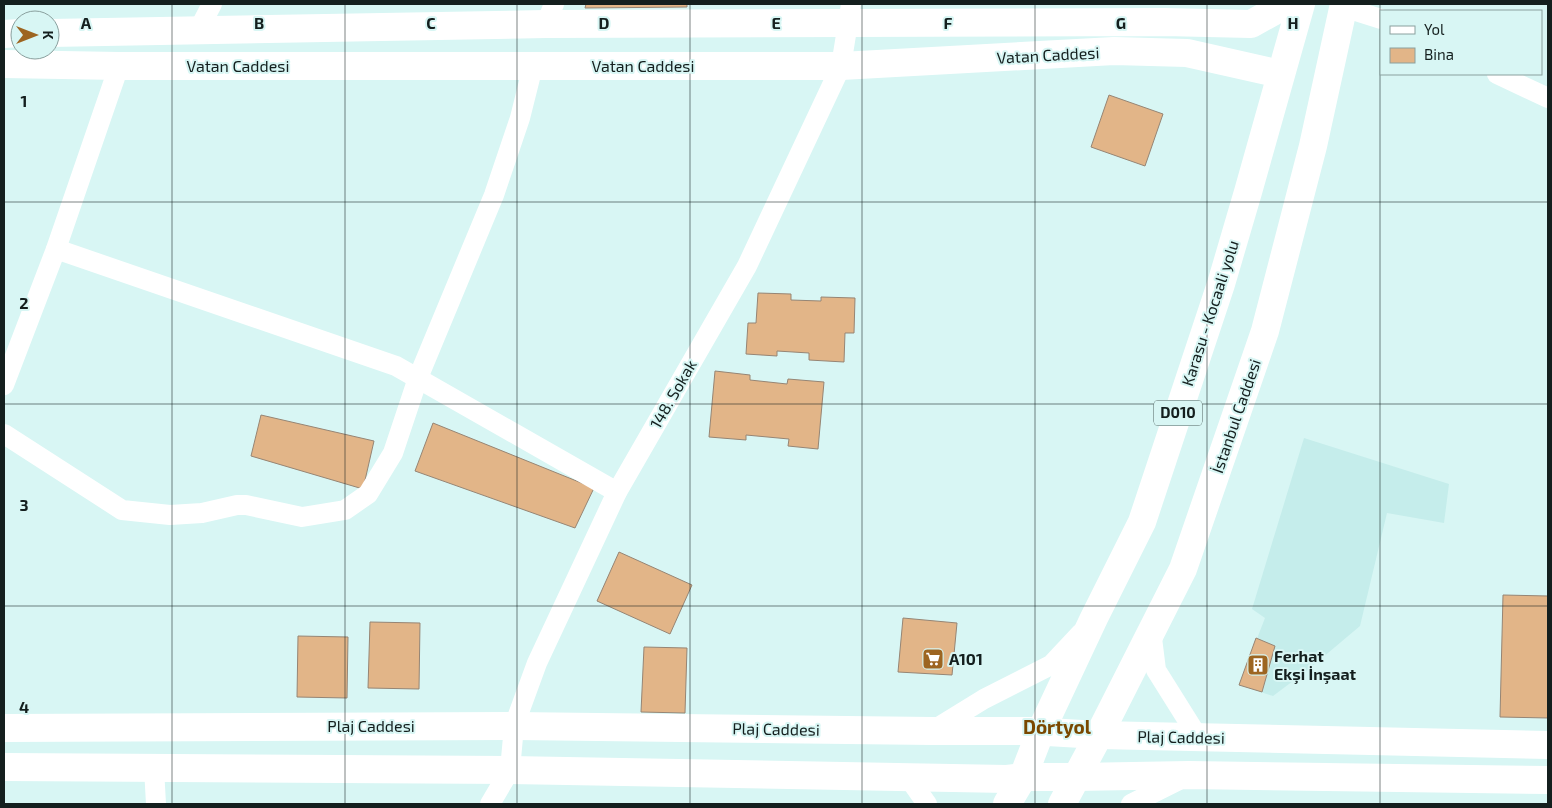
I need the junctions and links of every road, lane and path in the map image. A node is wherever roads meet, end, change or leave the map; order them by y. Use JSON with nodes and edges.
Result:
{"nodes":[{"id":1,"x":212,"y":4,"type":"edge"},
{"id":2,"x":1288,"y":4,"type":"edge"},
{"id":3,"x":1301,"y":4,"type":"edge"},
{"id":4,"x":1344,"y":6,"type":"edge"},
{"id":5,"x":550,"y":14,"type":"edge"},
{"id":6,"x":850,"y":14,"type":"edge"},
{"id":7,"x":1380,"y":19,"type":"edge"},
{"id":8,"x":199,"y":29,"type":"junction"},
{"id":9,"x":60,"y":33,"type":"edge"},
{"id":10,"x":4,"y":64,"type":"edge"},
{"id":11,"x":119,"y":66,"type":"junction"},
{"id":12,"x":533,"y":66,"type":"junction"},
{"id":13,"x":841,"y":66,"type":"junction"},
{"id":14,"x":1280,"y":74,"type":"junction"},
{"id":15,"x":1500,"y":75,"type":"edge"},
{"id":16,"x":1548,"y":98,"type":"edge"},
{"id":17,"x":56,"y":248,"type":"junction"},
{"id":18,"x":418,"y":378,"type":"junction"},
{"id":19,"x":4,"y":385,"type":"edge"},
{"id":20,"x":4,"y":434,"type":"edge"},
{"id":21,"x":617,"y":492,"type":"junction"},
{"id":22,"x":1094,"y":618,"type":"junction"},
{"id":23,"x":1151,"y":630,"type":"junction"},
{"id":24,"x":514,"y":726,"type":"junction"},
{"id":25,"x":4,"y":728,"type":"edge"},
{"id":26,"x":932,"y":731,"type":"junction"},
{"id":27,"x":1040,"y":733,"type":"junction"},
{"id":28,"x":1099,"y":735,"type":"junction"},
{"id":29,"x":1198,"y":738,"type":"junction"},
{"id":30,"x":1548,"y":745,"type":"edge"},
{"id":31,"x":4,"y":767,"type":"edge"},
{"id":32,"x":154,"y":768,"type":"junction"},
{"id":33,"x":510,"y":770,"type":"junction"},
{"id":34,"x":1189,"y":775,"type":"junction"},
{"id":35,"x":908,"y":777,"type":"junction"},
{"id":36,"x":1023,"y":777,"type":"junction"},
{"id":37,"x":1076,"y":777,"type":"junction"},
{"id":38,"x":1548,"y":780,"type":"edge"},
{"id":39,"x":156,"y":804,"type":"edge"},
{"id":40,"x":490,"y":804,"type":"edge"},
{"id":41,"x":927,"y":804,"type":"edge"},
{"id":42,"x":1007,"y":804,"type":"edge"},
{"id":43,"x":1062,"y":804,"type":"edge"},
{"id":44,"x":1131,"y":804,"type":"edge"}],
"edges":[{"from":1,"to":8,"type":"street"},
{"from":2,"to":6,"type":"main road","name":"Vatan Caddesi"},
{"from":3,"to":14,"type":"main road","name":"Karasu - Kocaali yolu","number":"D010"},
{"from":4,"to":7,"type":"street"},
{"from":4,"to":23,"type":"main road","name":"İstanbul Caddesi"},
{"from":5,"to":6,"type":"main road","name":"Vatan Caddesi"},
{"from":5,"to":8,"type":"main road","name":"Vatan Caddesi"},
{"from":6,"to":13,"type":"street","name":"148. Sokak"},
{"from":8,"to":9,"type":"main road","name":"Vatan Caddesi"},
{"from":10,"to":11,"type":"main road","name":"Vatan Caddesi"},
{"from":11,"to":12,"type":"main road","name":"Vatan Caddesi"},
{"from":11,"to":17,"type":"street"},
{"from":12,"to":13,"type":"main road","name":"Vatan Caddesi"},
{"from":12,"to":18,"type":"street"},
{"from":13,"to":14,"type":"main road","name":"Vatan Caddesi"},
{"from":13,"to":21,"type":"street","name":"148. Sokak"},
{"from":14,"to":22,"type":"main road","name":"Karasu - Kocaali yolu","number":"D010"},
{"from":15,"to":16,"type":"street"},
{"from":17,"to":18,"type":"street"},
{"from":17,"to":19,"type":"street"},
{"from":18,"to":20,"type":"street"},
{"from":18,"to":21,"type":"street"},
{"from":21,"to":24,"type":"street","name":"148. Sokak"},
{"from":22,"to":26,"type":"street"},
{"from":22,"to":27,"type":"main road","name":"Karasu - Kocaali yolu","number":"D010"},
{"from":23,"to":28,"type":"main road","name":"İstanbul Caddesi"},
{"from":23,"to":29,"type":"street"},
{"from":24,"to":25,"type":"main road","name":"Plaj Caddesi"},
{"from":24,"to":26,"type":"main road","name":"Plaj Caddesi"},
{"from":24,"to":33,"type":"street","name":"148. Sokak"},
{"from":26,"to":27,"type":"main road","name":"Plaj Caddesi"},
{"from":27,"to":28,"type":"main road","name":"Plaj Caddesi"},
{"from":27,"to":36,"type":"main road","name":"Karasu - Kocaali yolu","number":"D010"},
{"from":28,"to":29,"type":"main road","name":"Plaj Caddesi"},
{"from":28,"to":37,"type":"main road","name":"İstanbul Caddesi"},
{"from":29,"to":30,"type":"main road","name":"Plaj Caddesi"},
{"from":31,"to":32,"type":"main road"},
{"from":32,"to":33,"type":"main road"},
{"from":32,"to":39,"type":"street"},
{"from":33,"to":35,"type":"main road"},
{"from":33,"to":40,"type":"street"},
{"from":34,"to":37,"type":"main road"},
{"from":34,"to":38,"type":"main road"},
{"from":34,"to":44,"type":"street"},
{"from":35,"to":36,"type":"main road"},
{"from":35,"to":41,"type":"street"},
{"from":36,"to":37,"type":"main road"},
{"from":36,"to":42,"type":"main road","name":"Karasu - Kocaali yolu","number":"D010"},
{"from":37,"to":43,"type":"main road","name":"İstanbul Caddesi"}]}
